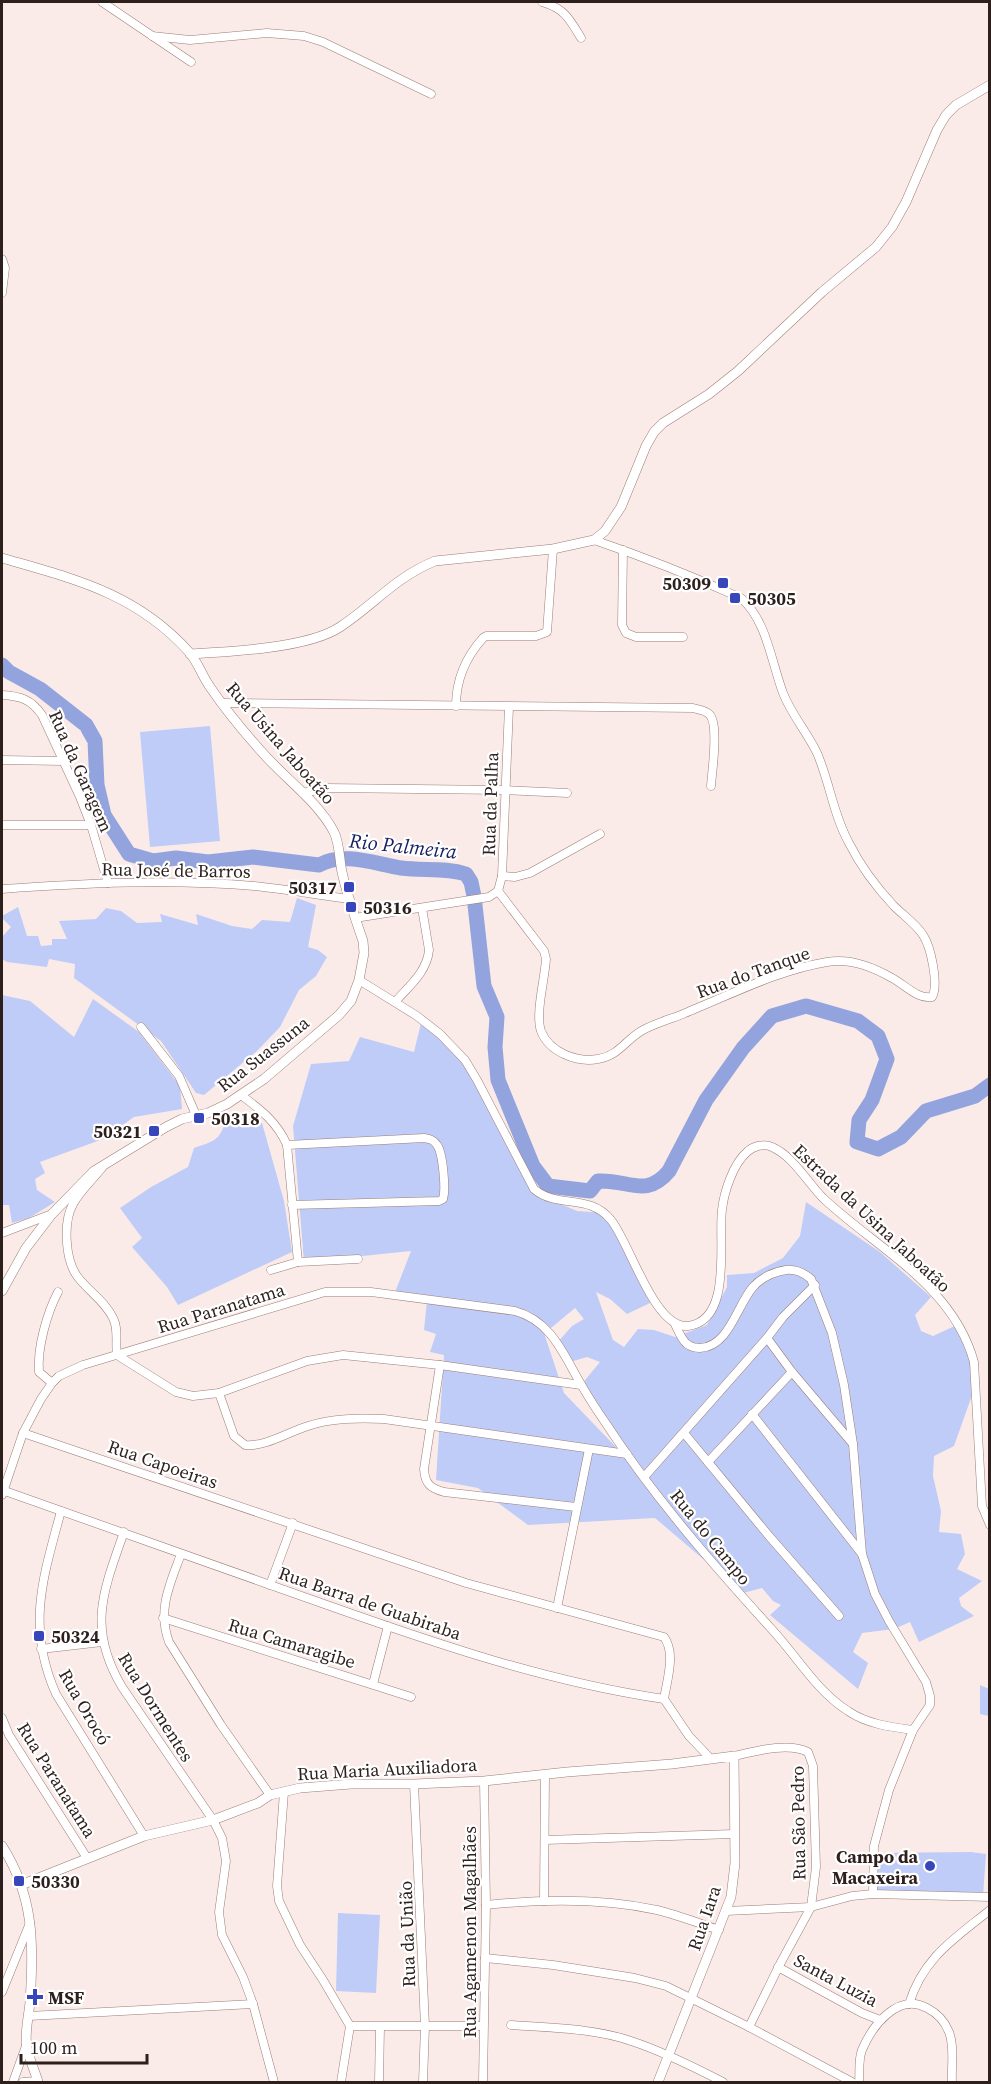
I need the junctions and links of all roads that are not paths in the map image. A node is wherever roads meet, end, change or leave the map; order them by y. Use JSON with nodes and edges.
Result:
{"nodes":[{"id":1,"x":102,"y":2,"type":"edge"},
{"id":2,"x":542,"y":2,"type":"edge"},
{"id":3,"x":152,"y":36,"type":"junction"},
{"id":4,"x":581,"y":38,"type":"dead end"},
{"id":5,"x":191,"y":62,"type":"dead end"},
{"id":6,"x":990,"y":85,"type":"edge"},
{"id":7,"x":430,"y":94,"type":"dead end"},
{"id":8,"x":2,"y":259,"type":"edge"},
{"id":9,"x":2,"y":293,"type":"edge"},
{"id":10,"x":594,"y":540,"type":"junction"},
{"id":11,"x":553,"y":549,"type":"junction"},
{"id":12,"x":623,"y":550,"type":"junction"},
{"id":13,"x":2,"y":558,"type":"edge"},
{"id":14,"x":683,"y":637,"type":"dead end"},
{"id":15,"x":190,"y":654,"type":"junction"},
{"id":16,"x":2,"y":695,"type":"edge"},
{"id":17,"x":222,"y":703,"type":"junction"},
{"id":18,"x":456,"y":706,"type":"junction"},
{"id":19,"x":508,"y":707,"type":"junction"},
{"id":20,"x":2,"y":760,"type":"edge"},
{"id":21,"x":63,"y":761,"type":"junction"},
{"id":22,"x":711,"y":786,"type":"dead end"},
{"id":23,"x":505,"y":790,"type":"junction"},
{"id":24,"x":303,"y":793,"type":"junction"},
{"id":25,"x":567,"y":793,"type":"dead end"},
{"id":26,"x":2,"y":825,"type":"edge"},
{"id":27,"x":91,"y":825,"type":"junction"},
{"id":28,"x":600,"y":834,"type":"dead end"},
{"id":29,"x":340,"y":856,"type":"joint"},
{"id":30,"x":502,"y":876,"type":"junction"},
{"id":31,"x":108,"y":883,"type":"junction"},
{"id":32,"x":2,"y":890,"type":"edge"},
{"id":33,"x":498,"y":891,"type":"junction"},
{"id":34,"x":349,"y":899,"type":"junction"},
{"id":35,"x":422,"y":908,"type":"junction"},
{"id":36,"x":355,"y":918,"type":"junction"},
{"id":37,"x":359,"y":980,"type":"junction"},
{"id":38,"x":395,"y":1002,"type":"junction"},
{"id":39,"x":141,"y":1027,"type":"dead end"},
{"id":40,"x":241,"y":1095,"type":"junction"},
{"id":41,"x":196,"y":1115,"type":"junction"},
{"id":42,"x":287,"y":1145,"type":"junction"},
{"id":43,"x":109,"y":1160,"type":"junction"},
{"id":44,"x":292,"y":1205,"type":"junction"},
{"id":45,"x":52,"y":1214,"type":"junction"},
{"id":46,"x":2,"y":1233,"type":"edge"},
{"id":47,"x":358,"y":1259,"type":"dead end"},
{"id":48,"x":298,"y":1263,"type":"junction"},
{"id":49,"x":271,"y":1270,"type":"dead end"},
{"id":50,"x":815,"y":1285,"type":"junction"},
{"id":51,"x":2,"y":1286,"type":"edge"},
{"id":52,"x":58,"y":1292,"type":"dead end"},
{"id":53,"x":528,"y":1314,"type":"joint"},
{"id":54,"x":675,"y":1324,"type":"junction"},
{"id":55,"x":767,"y":1338,"type":"junction"},
{"id":56,"x":117,"y":1355,"type":"junction"},
{"id":57,"x":440,"y":1365,"type":"junction"},
{"id":58,"x":792,"y":1371,"type":"junction"},
{"id":59,"x":52,"y":1383,"type":"junction"},
{"id":60,"x":581,"y":1385,"type":"junction"},
{"id":61,"x":219,"y":1393,"type":"junction"},
{"id":62,"x":752,"y":1414,"type":"junction"},
{"id":63,"x":431,"y":1424,"type":"junction"},
{"id":64,"x":23,"y":1432,"type":"junction"},
{"id":65,"x":684,"y":1433,"type":"junction"},
{"id":66,"x":853,"y":1444,"type":"junction"},
{"id":67,"x":589,"y":1449,"type":"junction"},
{"id":68,"x":627,"y":1454,"type":"junction"},
{"id":69,"x":708,"y":1462,"type":"junction"},
{"id":70,"x":645,"y":1476,"type":"junction"},
{"id":71,"x":2,"y":1492,"type":"edge"},
{"id":72,"x":576,"y":1507,"type":"junction"},
{"id":73,"x":61,"y":1511,"type":"junction"},
{"id":74,"x":293,"y":1523,"type":"junction"},
{"id":75,"x":990,"y":1525,"type":"edge"},
{"id":76,"x":124,"y":1533,"type":"junction"},
{"id":77,"x":181,"y":1554,"type":"junction"},
{"id":78,"x":862,"y":1554,"type":"junction"},
{"id":79,"x":270,"y":1585,"type":"junction"},
{"id":80,"x":557,"y":1608,"type":"junction"},
{"id":81,"x":839,"y":1616,"type":"dead end"},
{"id":82,"x":163,"y":1618,"type":"junction"},
{"id":83,"x":388,"y":1626,"type":"junction"},
{"id":84,"x":102,"y":1642,"type":"junction"},
{"id":85,"x":41,"y":1649,"type":"junction"},
{"id":86,"x":373,"y":1684,"type":"junction"},
{"id":87,"x":411,"y":1697,"type":"dead end"},
{"id":88,"x":664,"y":1699,"type":"junction"},
{"id":89,"x":2,"y":1718,"type":"edge"},
{"id":90,"x":913,"y":1730,"type":"junction"},
{"id":91,"x":734,"y":1756,"type":"junction"},
{"id":92,"x":711,"y":1759,"type":"junction"},
{"id":93,"x":545,"y":1775,"type":"junction"},
{"id":94,"x":484,"y":1781,"type":"junction"},
{"id":95,"x":414,"y":1784,"type":"junction"},
{"id":96,"x":284,"y":1792,"type":"junction"},
{"id":97,"x":270,"y":1795,"type":"junction"},
{"id":98,"x":213,"y":1820,"type":"junction"},
{"id":99,"x":734,"y":1834,"type":"junction"},
{"id":100,"x":144,"y":1836,"type":"junction"},
{"id":101,"x":545,"y":1840,"type":"junction"},
{"id":102,"x":2,"y":1846,"type":"edge"},
{"id":103,"x":87,"y":1858,"type":"junction"},
{"id":104,"x":21,"y":1885,"type":"junction"},
{"id":105,"x":873,"y":1893,"type":"junction"},
{"id":106,"x":990,"y":1897,"type":"edge"},
{"id":107,"x":544,"y":1901,"type":"junction"},
{"id":108,"x":486,"y":1905,"type":"junction"},
{"id":109,"x":811,"y":1907,"type":"junction"},
{"id":110,"x":990,"y":1910,"type":"edge"},
{"id":111,"x":726,"y":1911,"type":"junction"},
{"id":112,"x":31,"y":1922,"type":"junction"},
{"id":113,"x":719,"y":1930,"type":"junction"},
{"id":114,"x":485,"y":1958,"type":"junction"},
{"id":115,"x":778,"y":1967,"type":"junction"},
{"id":116,"x":2,"y":1992,"type":"edge"},
{"id":117,"x":693,"y":1998,"type":"junction"},
{"id":118,"x":253,"y":2004,"type":"junction"},
{"id":119,"x":909,"y":2004,"type":"junction"},
{"id":120,"x":29,"y":2016,"type":"junction"},
{"id":121,"x":880,"y":2020,"type":"junction"},
{"id":122,"x":512,"y":2025,"type":"dead end"},
{"id":123,"x":350,"y":2026,"type":"junction"},
{"id":124,"x":425,"y":2026,"type":"junction"},
{"id":125,"x":483,"y":2026,"type":"junction"},
{"id":126,"x":380,"y":2027,"type":"junction"},
{"id":127,"x":749,"y":2027,"type":"junction"},
{"id":128,"x":26,"y":2046,"type":"junction"},
{"id":129,"x":668,"y":2057,"type":"junction"},
{"id":130,"x":13,"y":2082,"type":"edge"},
{"id":131,"x":23,"y":2082,"type":"edge"},
{"id":132,"x":38,"y":2082,"type":"edge"},
{"id":133,"x":274,"y":2082,"type":"edge"},
{"id":134,"x":341,"y":2082,"type":"edge"},
{"id":135,"x":379,"y":2082,"type":"edge"},
{"id":136,"x":423,"y":2082,"type":"edge"},
{"id":137,"x":483,"y":2082,"type":"edge"},
{"id":138,"x":658,"y":2082,"type":"edge"},
{"id":139,"x":723,"y":2082,"type":"edge"},
{"id":140,"x":852,"y":2082,"type":"edge"},
{"id":141,"x":860,"y":2082,"type":"edge"},
{"id":142,"x":952,"y":2082,"type":"edge"}],
"edges":[{"from":1,"to":3,"type":"street"},
{"from":2,"to":4,"type":"street"},
{"from":3,"to":5,"type":"street"},
{"from":3,"to":7,"type":"street"},
{"from":6,"to":10,"type":"street"},
{"from":8,"to":9,"type":"street"},
{"from":10,"to":11,"type":"street"},
{"from":10,"to":12,"type":"street","name":"Rua do Tanque"},
{"from":11,"to":15,"type":"street"},
{"from":11,"to":18,"type":"street"},
{"from":12,"to":14,"type":"street"},
{"from":12,"to":33,"type":"street","name":"Rua do Tanque"},
{"from":13,"to":15,"type":"street","name":"Rua Usina Jaboatão"},
{"from":15,"to":17,"type":"street","name":"Rua Usina Jaboatão"},
{"from":16,"to":21,"type":"street","name":"Rua da Garagem"},
{"from":17,"to":18,"type":"street"},
{"from":17,"to":24,"type":"street","name":"Rua Usina Jaboatão"},
{"from":18,"to":19,"type":"street"},
{"from":19,"to":22,"type":"street"},
{"from":19,"to":23,"type":"street","name":"Rua da Palha"},
{"from":20,"to":21,"type":"street"},
{"from":21,"to":27,"type":"street","name":"Rua da Garagem"},
{"from":23,"to":24,"type":"street"},
{"from":23,"to":25,"type":"street"},
{"from":23,"to":30,"type":"street","name":"Rua da Palha"},
{"from":24,"to":29,"type":"street","name":"Rua Usina Jaboatão"},
{"from":26,"to":27,"type":"street"},
{"from":27,"to":31,"type":"street","name":"Rua da Garagem"},
{"from":28,"to":30,"type":"street"},
{"from":29,"to":34,"type":"street","name":"Rua Suassuna"},
{"from":30,"to":33,"type":"street","name":"Rua da Palha"},
{"from":31,"to":32,"type":"street","name":"Rua José de Barros"},
{"from":31,"to":34,"type":"street","name":"Rua José de Barros"},
{"from":33,"to":35,"type":"street"},
{"from":34,"to":36,"type":"street","name":"Rua Suassuna"},
{"from":35,"to":36,"type":"street"},
{"from":35,"to":38,"type":"street"},
{"from":36,"to":37,"type":"street","name":"Rua Suassuna"},
{"from":37,"to":38,"type":"street"},
{"from":37,"to":40,"type":"street","name":"Rua Suassuna"},
{"from":38,"to":54,"type":"street"},
{"from":39,"to":41,"type":"street"},
{"from":40,"to":41,"type":"street","name":"Rua Suassuna"},
{"from":40,"to":42,"type":"street"},
{"from":41,"to":43,"type":"street","name":"Rua Suassuna"},
{"from":42,"to":44,"type":"street"},
{"from":42,"to":44,"type":"street"},
{"from":43,"to":45,"type":"street","name":"Rua Suassuna"},
{"from":43,"to":56,"type":"street"},
{"from":44,"to":48,"type":"street"},
{"from":45,"to":46,"type":"street"},
{"from":45,"to":51,"type":"street","name":"Rua Suassuna"},
{"from":47,"to":48,"type":"street"},
{"from":48,"to":49,"type":"street"},
{"from":50,"to":54,"type":"street"},
{"from":50,"to":55,"type":"street"},
{"from":50,"to":66,"type":"street"},
{"from":52,"to":59,"type":"street"},
{"from":53,"to":56,"type":"street","name":"Rua Paranatama"},
{"from":53,"to":60,"type":"street","name":"Rua do Campo"},
{"from":54,"to":75,"type":"street","name":"Estrada da Usina Jaboatão"},
{"from":55,"to":58,"type":"street"},
{"from":55,"to":65,"type":"street"},
{"from":56,"to":59,"type":"street","name":"Rua Paranatama"},
{"from":56,"to":61,"type":"street"},
{"from":57,"to":60,"type":"street"},
{"from":57,"to":61,"type":"street"},
{"from":57,"to":63,"type":"street"},
{"from":58,"to":62,"type":"street"},
{"from":58,"to":66,"type":"street"},
{"from":59,"to":64,"type":"street","name":"Rua Paranatama"},
{"from":60,"to":68,"type":"street","name":"Rua do Campo"},
{"from":61,"to":63,"type":"street"},
{"from":62,"to":69,"type":"street"},
{"from":62,"to":78,"type":"street"},
{"from":63,"to":67,"type":"street"},
{"from":63,"to":72,"type":"street"},
{"from":64,"to":71,"type":"street","name":"Rua Paranatama"},
{"from":64,"to":74,"type":"street","name":"Rua Capoeiras"},
{"from":65,"to":69,"type":"street"},
{"from":65,"to":70,"type":"street"},
{"from":66,"to":78,"type":"street"},
{"from":67,"to":68,"type":"street"},
{"from":67,"to":72,"type":"street"},
{"from":68,"to":70,"type":"street","name":"Rua do Campo"},
{"from":69,"to":81,"type":"street"},
{"from":70,"to":90,"type":"street","name":"Rua do Campo"},
{"from":71,"to":73,"type":"street","name":"Rua Barra de Guabiraba"},
{"from":72,"to":80,"type":"street"},
{"from":73,"to":76,"type":"street","name":"Rua Barra de Guabiraba"},
{"from":73,"to":85,"type":"street","name":"Rua Orocó"},
{"from":74,"to":79,"type":"street"},
{"from":74,"to":80,"type":"street","name":"Rua Capoeiras"},
{"from":76,"to":77,"type":"street","name":"Rua Barra de Guabiraba"},
{"from":76,"to":84,"type":"street","name":"Rua Dormentes"},
{"from":77,"to":79,"type":"street","name":"Rua Barra de Guabiraba"},
{"from":77,"to":82,"type":"street"},
{"from":78,"to":90,"type":"street"},
{"from":79,"to":83,"type":"street","name":"Rua Barra de Guabiraba"},
{"from":80,"to":88,"type":"street","name":"Rua Capoeiras"},
{"from":82,"to":86,"type":"street","name":"Rua Camaragibe"},
{"from":82,"to":97,"type":"street"},
{"from":83,"to":86,"type":"street"},
{"from":83,"to":88,"type":"street","name":"Rua Barra de Guabiraba"},
{"from":84,"to":85,"type":"street"},
{"from":84,"to":98,"type":"street","name":"Rua Dormentes"},
{"from":85,"to":100,"type":"street","name":"Rua Orocó"},
{"from":86,"to":87,"type":"street","name":"Rua Camaragibe"},
{"from":88,"to":92,"type":"street"},
{"from":89,"to":103,"type":"street","name":"Rua Paranatama"},
{"from":90,"to":105,"type":"street"},
{"from":91,"to":92,"type":"street","name":"Rua Maria Auxiliadora"},
{"from":91,"to":99,"type":"street","name":"Rua Iara"},
{"from":91,"to":109,"type":"street","name":"Rua São Pedro"},
{"from":92,"to":93,"type":"street","name":"Rua Maria Auxiliadora"},
{"from":93,"to":94,"type":"street","name":"Rua Maria Auxiliadora"},
{"from":93,"to":101,"type":"street"},
{"from":94,"to":95,"type":"street","name":"Rua Maria Auxiliadora"},
{"from":94,"to":108,"type":"street","name":"Rua Agamenon Magalhães"},
{"from":95,"to":96,"type":"street","name":"Rua Maria Auxiliadora"},
{"from":95,"to":124,"type":"street","name":"Rua da União"},
{"from":96,"to":97,"type":"street","name":"Rua Maria Auxiliadora"},
{"from":96,"to":123,"type":"street"},
{"from":97,"to":98,"type":"street","name":"Rua Maria Auxiliadora"},
{"from":98,"to":100,"type":"street","name":"Rua Maria Auxiliadora"},
{"from":98,"to":118,"type":"street","name":"Rua Dormentes"},
{"from":99,"to":101,"type":"street"},
{"from":99,"to":111,"type":"street","name":"Rua Iara"},
{"from":100,"to":103,"type":"street","name":"Rua Maria Auxiliadora"},
{"from":101,"to":107,"type":"street"},
{"from":102,"to":104,"type":"street"},
{"from":103,"to":104,"type":"street","name":"Rua Maria Auxiliadora"},
{"from":104,"to":112,"type":"street"},
{"from":105,"to":106,"type":"street"},
{"from":105,"to":109,"type":"street"},
{"from":107,"to":108,"type":"street"},
{"from":107,"to":113,"type":"street"},
{"from":108,"to":114,"type":"street","name":"Rua Agamenon Magalhães"},
{"from":109,"to":111,"type":"street"},
{"from":109,"to":115,"type":"street","name":"Rua São Pedro"},
{"from":110,"to":119,"type":"street"},
{"from":111,"to":113,"type":"street","name":"Rua Iara"},
{"from":112,"to":116,"type":"street"},
{"from":112,"to":120,"type":"street"},
{"from":113,"to":117,"type":"street","name":"Rua Iara"},
{"from":114,"to":117,"type":"street"},
{"from":114,"to":125,"type":"street","name":"Rua Agamenon Magalhães"},
{"from":115,"to":121,"type":"street","name":"Santa Luzia"},
{"from":115,"to":127,"type":"street","name":"Rua São Pedro"},
{"from":117,"to":127,"type":"street"},
{"from":117,"to":129,"type":"street","name":"Rua Iara"},
{"from":118,"to":120,"type":"street"},
{"from":118,"to":133,"type":"street","name":"Rua Dormentes"},
{"from":119,"to":121,"type":"street"},
{"from":119,"to":142,"type":"street"},
{"from":120,"to":128,"type":"street"},
{"from":121,"to":141,"type":"street"},
{"from":122,"to":129,"type":"street"},
{"from":123,"to":126,"type":"street"},
{"from":123,"to":134,"type":"street"},
{"from":124,"to":125,"type":"street"},
{"from":124,"to":126,"type":"street"},
{"from":124,"to":136,"type":"street","name":"Rua da União"},
{"from":125,"to":137,"type":"street","name":"Rua Agamenon Magalhães"},
{"from":126,"to":135,"type":"street"},
{"from":127,"to":140,"type":"street"},
{"from":128,"to":130,"type":"street"},
{"from":128,"to":132,"type":"street"},
{"from":129,"to":138,"type":"street","name":"Rua Iara"},
{"from":129,"to":139,"type":"street"},
{"from":131,"to":132,"type":"street"}]}
